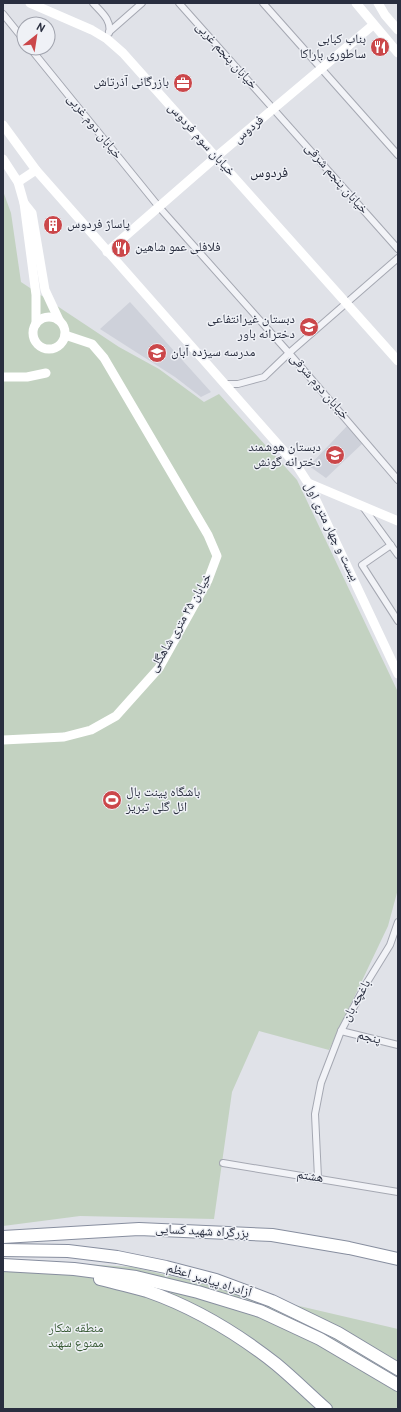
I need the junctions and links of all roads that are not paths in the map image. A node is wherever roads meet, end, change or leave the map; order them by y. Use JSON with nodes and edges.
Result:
{"nodes":[{"id":1,"x":30,"y":3,"type":"edge"},
{"id":2,"x":93,"y":3,"type":"edge"},
{"id":3,"x":142,"y":3,"type":"edge"},
{"id":4,"x":179,"y":3,"type":"edge"},
{"id":5,"x":263,"y":3,"type":"edge"},
{"id":6,"x":356,"y":3,"type":"edge"},
{"id":7,"x":378,"y":3,"type":"edge"},
{"id":8,"x":385,"y":3,"type":"edge"},
{"id":9,"x":3,"y":14,"type":"edge"},
{"id":10,"x":385,"y":15,"type":"junction"},
{"id":11,"x":373,"y":25,"type":"junction"},
{"id":12,"x":16,"y":30,"type":"edge"},
{"id":13,"x":398,"y":30,"type":"edge"},
{"id":14,"x":108,"y":35,"type":"junction"},
{"id":15,"x":398,"y":53,"type":"edge"},
{"id":16,"x":36,"y":56,"type":"edge"},
{"id":17,"x":321,"y":69,"type":"junction"},
{"id":18,"x":274,"y":108,"type":"junction"},
{"id":19,"x":3,"y":125,"type":"edge"},
{"id":20,"x":398,"y":155,"type":"edge"},
{"id":21,"x":216,"y":157,"type":"junction"},
{"id":22,"x":3,"y":159,"type":"edge"},
{"id":23,"x":36,"y":170,"type":"junction"},
{"id":24,"x":18,"y":182,"type":"junction"},
{"id":25,"x":24,"y":204,"type":"junction"},
{"id":26,"x":159,"y":207,"type":"junction"},
{"id":27,"x":398,"y":250,"type":"edge"},
{"id":28,"x":107,"y":252,"type":"junction"},
{"id":29,"x":398,"y":258,"type":"edge"},
{"id":30,"x":346,"y":303,"type":"junction"},
{"id":31,"x":59,"y":320,"type":"junction"},
{"id":32,"x":36,"y":324,"type":"junction"},
{"id":33,"x":65,"y":334,"type":"junction"},
{"id":34,"x":289,"y":353,"type":"junction"},
{"id":35,"x":398,"y":361,"type":"edge"},
{"id":36,"x":46,"y":373,"type":"dead end"},
{"id":37,"x":3,"y":377,"type":"edge"},
{"id":38,"x":225,"y":384,"type":"junction"},
{"id":39,"x":398,"y":480,"type":"edge"},
{"id":40,"x":308,"y":483,"type":"junction"},
{"id":41,"x":362,"y":506,"type":"junction"},
{"id":42,"x":398,"y":521,"type":"edge"},
{"id":43,"x":391,"y":545,"type":"junction"},
{"id":44,"x":398,"y":555,"type":"edge"},
{"id":45,"x":398,"y":621,"type":"edge"},
{"id":46,"x":394,"y":656,"type":"edge"},
{"id":47,"x":398,"y":674,"type":"edge"},
{"id":48,"x":3,"y":740,"type":"edge"},
{"id":49,"x":398,"y":922,"type":"edge"},
{"id":50,"x":341,"y":1031,"type":"junction"},
{"id":51,"x":398,"y":1046,"type":"edge"},
{"id":52,"x":223,"y":1163,"type":"dead end"},
{"id":53,"x":318,"y":1178,"type":"junction"},
{"id":54,"x":398,"y":1192,"type":"edge"},
{"id":55,"x":3,"y":1237,"type":"edge"},
{"id":56,"x":3,"y":1250,"type":"edge"},
{"id":57,"x":398,"y":1259,"type":"edge"},
{"id":58,"x":3,"y":1265,"type":"edge"},
{"id":59,"x":74,"y":1269,"type":"junction"},
{"id":60,"x":398,"y":1368,"type":"edge"},
{"id":61,"x":398,"y":1385,"type":"edge"},
{"id":62,"x":326,"y":1409,"type":"edge"}],
"edges":[{"from":1,"to":14,"type":"street","name":"خیابان سوم فردوس"},
{"from":2,"to":14,"type":"street"},
{"from":3,"to":14,"type":"street"},
{"from":4,"to":18,"type":"street","name":"خیابان پنجم غربی"},
{"from":5,"to":17,"type":"street"},
{"from":6,"to":11,"type":"street"},
{"from":7,"to":10,"type":"street"},
{"from":8,"to":10,"type":"street"},
{"from":9,"to":12,"type":"street"},
{"from":10,"to":13,"type":"street"},
{"from":11,"to":15,"type":"street"},
{"from":11,"to":17,"type":"street","name":"فردوس"},
{"from":14,"to":21,"type":"street","name":"خیابان سوم فردوس"},
{"from":16,"to":26,"type":"street","name":"خیابان دوم غربی"},
{"from":17,"to":18,"type":"street","name":"فردوس"},
{"from":17,"to":20,"type":"street"},
{"from":18,"to":21,"type":"street","name":"فردوس"},
{"from":18,"to":27,"type":"street","name":"خیابان پنجم شرقی"},
{"from":19,"to":23,"type":"street","name":"بیست و چهار متری اول"},
{"from":21,"to":26,"type":"street","name":"فردوس"},
{"from":21,"to":30,"type":"street","name":"خیابان سوم فردوس"},
{"from":22,"to":24,"type":"street"},
{"from":23,"to":24,"type":"street"},
{"from":23,"to":28,"type":"street","name":"بیست و چهار متری اول"},
{"from":24,"to":25,"type":"street"},
{"from":25,"to":31,"type":"street"},
{"from":25,"to":32,"type":"street"},
{"from":26,"to":28,"type":"street","name":"فردوس"},
{"from":26,"to":34,"type":"street","name":"خیابان دوم شرقی"},
{"from":28,"to":38,"type":"street","name":"بیست و چهار متری اول"},
{"from":29,"to":30,"type":"street"},
{"from":30,"to":34,"type":"street"},
{"from":30,"to":35,"type":"street","name":"خیابان سوم فردوس"},
{"from":31,"to":32,"type":"street"},
{"from":31,"to":33,"type":"street"},
{"from":32,"to":33,"type":"street"},
{"from":33,"to":48,"type":"street","name":"خیابان ۳۵ متری شاهگلی"},
{"from":34,"to":38,"type":"street"},
{"from":34,"to":39,"type":"street","name":"خیابان دوم شرقی"},
{"from":36,"to":37,"type":"street"},
{"from":38,"to":40,"type":"street","name":"بیست و چهار متری اول"},
{"from":40,"to":41,"type":"street"},
{"from":40,"to":46,"type":"street","name":"بیست و چهار متری اول"},
{"from":41,"to":42,"type":"street"},
{"from":41,"to":43,"type":"street"},
{"from":43,"to":44,"type":"street"},
{"from":43,"to":45,"type":"street"},
{"from":46,"to":47,"type":"street","name":"بیست و چهار متری اول"},
{"from":49,"to":50,"type":"street","name":"باغچه بان"},
{"from":50,"to":51,"type":"street","name":"پنجم"},
{"from":50,"to":53,"type":"street","name":"باغچه بان"},
{"from":52,"to":53,"type":"street","name":"هشتم"},
{"from":53,"to":54,"type":"street","name":"هشتم"},
{"from":55,"to":57,"type":"highway","name":"بزرگراه شهید کسایی"},
{"from":56,"to":60,"type":"highway","name":"آزادراه پیامبر اعظم"},
{"from":58,"to":59,"type":"highway","name":"آزادراه پیامبر اعظم"},
{"from":59,"to":61,"type":"highway","name":"آزادراه پیامبر اعظم"},
{"from":59,"to":62,"type":"highway"}]}
